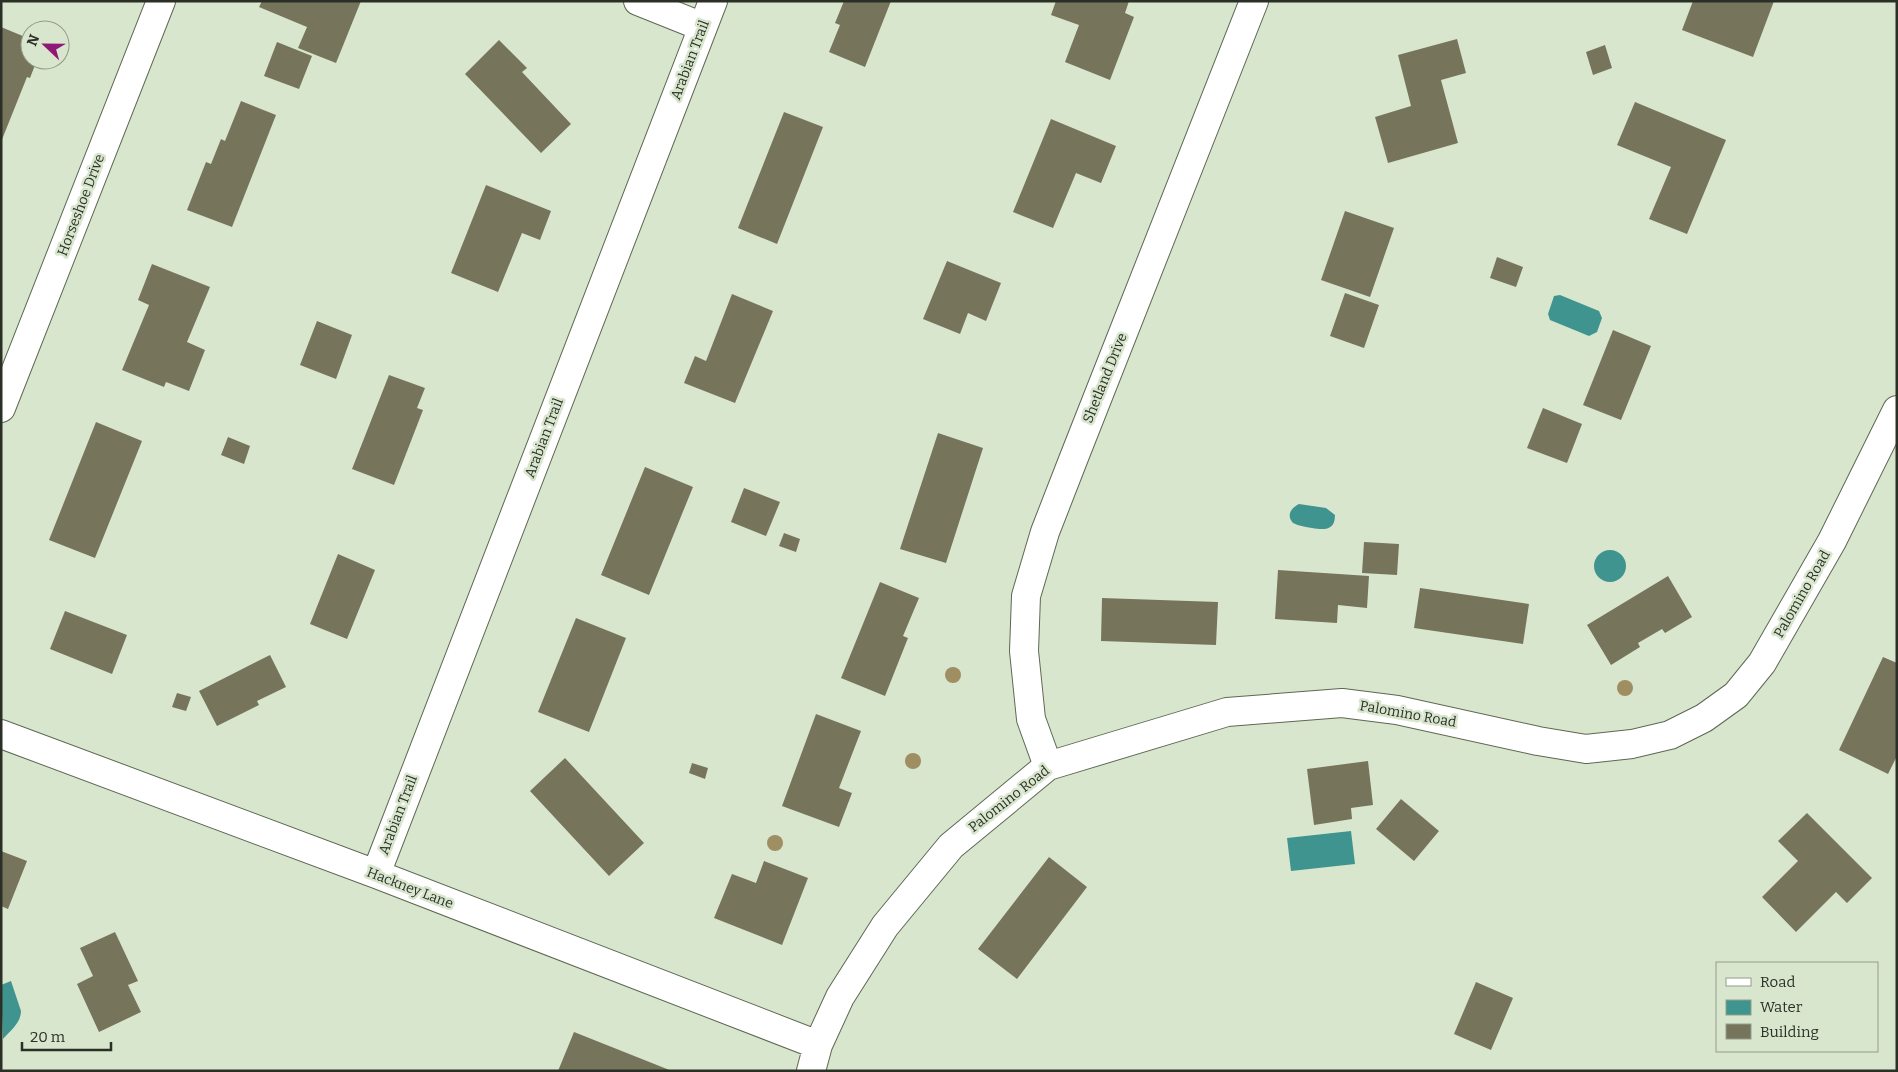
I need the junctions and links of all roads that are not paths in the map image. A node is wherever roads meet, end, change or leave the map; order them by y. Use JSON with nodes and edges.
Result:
{"nodes":[{"id":1,"x":161,"y":1,"type":"edge"},
{"id":2,"x":638,"y":1,"type":"edge"},
{"id":3,"x":714,"y":1,"type":"edge"},
{"id":4,"x":1254,"y":1,"type":"edge"},
{"id":5,"x":703,"y":27,"type":"junction"},
{"id":6,"x":1,"y":408,"type":"edge"},
{"id":7,"x":1897,"y":410,"type":"edge"},
{"id":8,"x":1,"y":734,"type":"edge"},
{"id":9,"x":1048,"y":766,"type":"junction"},
{"id":10,"x":376,"y":874,"type":"junction"},
{"id":11,"x":818,"y":1045,"type":"junction"},
{"id":12,"x":811,"y":1071,"type":"edge"}],
"edges":[{"from":1,"to":6,"type":"street","name":"Horseshoe Drive"},
{"from":2,"to":5,"type":"street"},
{"from":3,"to":5,"type":"street","name":"Arabian Trail"},
{"from":4,"to":9,"type":"street","name":"Shetland Drive"},
{"from":5,"to":10,"type":"street","name":"Arabian Trail"},
{"from":7,"to":9,"type":"street","name":"Palomino Road"},
{"from":8,"to":10,"type":"street","name":"Hackney Lane"},
{"from":9,"to":11,"type":"street","name":"Palomino Road"},
{"from":10,"to":11,"type":"street","name":"Hackney Lane"},
{"from":11,"to":12,"type":"street","name":"Palomino Road"}]}
